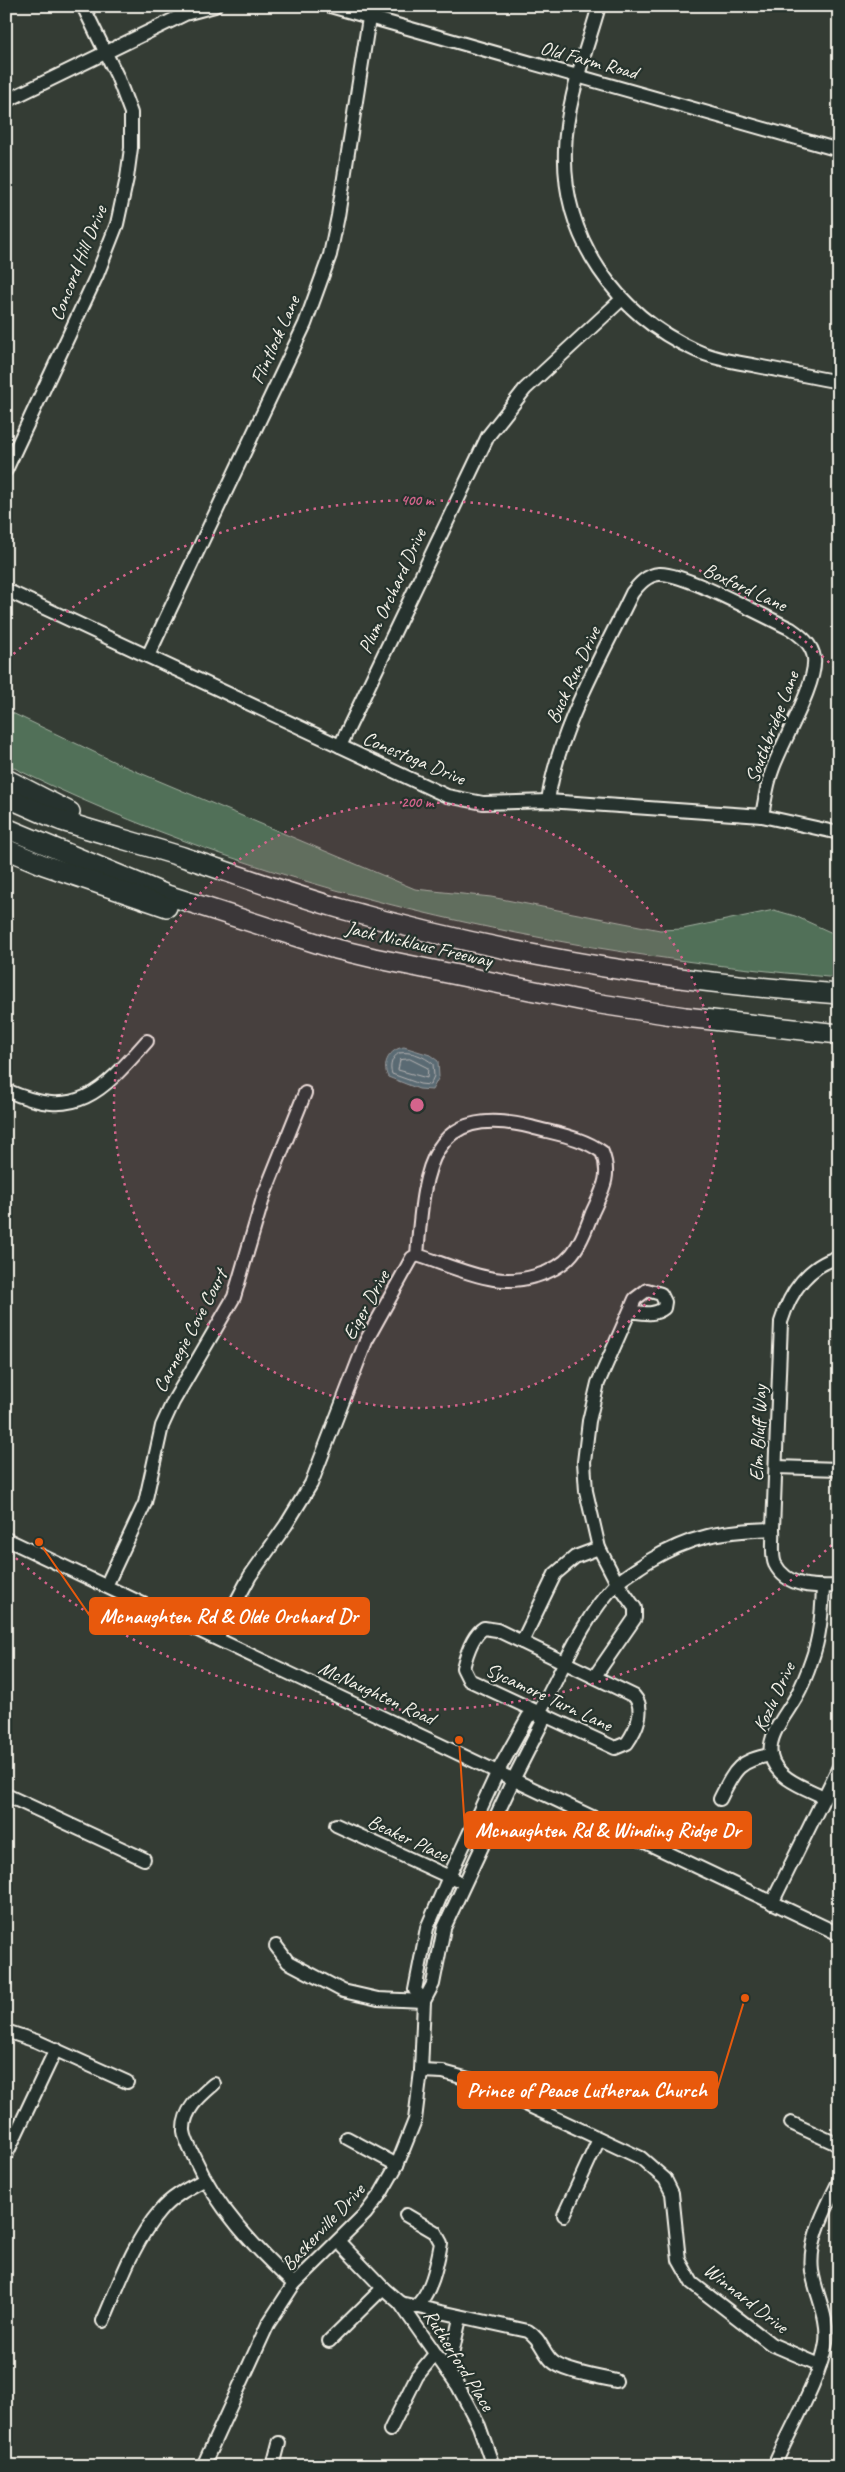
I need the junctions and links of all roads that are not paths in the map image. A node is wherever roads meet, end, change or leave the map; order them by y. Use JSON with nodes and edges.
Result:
{"nodes":[{"id":1,"x":83,"y":6,"type":"edge"},
{"id":2,"x":215,"y":6,"type":"edge"},
{"id":3,"x":330,"y":6,"type":"edge"},
{"id":4,"x":599,"y":6,"type":"edge"},
{"id":5,"x":369,"y":18,"type":"junction"},
{"id":6,"x":106,"y":52,"type":"junction"},
{"id":7,"x":579,"y":77,"type":"junction"},
{"id":8,"x":6,"y":100,"type":"edge"},
{"id":9,"x":839,"y":150,"type":"edge"},
{"id":10,"x":621,"y":300,"type":"junction"},
{"id":11,"x":839,"y":382,"type":"edge"},
{"id":12,"x":6,"y":470,"type":"edge"},
{"id":13,"x":652,"y":576,"type":"joint"},
{"id":14,"x":6,"y":590,"type":"edge"},
{"id":15,"x":813,"y":652,"type":"joint"},
{"id":16,"x":148,"y":656,"type":"junction"},
{"id":17,"x":340,"y":746,"type":"junction"},
{"id":18,"x":6,"y":779,"type":"edge"},
{"id":19,"x":6,"y":798,"type":"edge"},
{"id":20,"x":548,"y":801,"type":"junction"},
{"id":21,"x":762,"y":816,"type":"junction"},
{"id":22,"x":6,"y":828,"type":"edge"},
{"id":23,"x":839,"y":834,"type":"edge"},
{"id":24,"x":6,"y":849,"type":"edge"},
{"id":25,"x":185,"y":858,"type":"junction"},
{"id":26,"x":220,"y":912,"type":"junction"},
{"id":27,"x":839,"y":994,"type":"edge"},
{"id":28,"x":839,"y":1034,"type":"edge"},
{"id":29,"x":147,"y":1041,"type":"dead end"},
{"id":30,"x":6,"y":1090,"type":"edge"},
{"id":31,"x":305,"y":1093,"type":"dead end"},
{"id":32,"x":417,"y":1255,"type":"junction"},
{"id":33,"x":839,"y":1257,"type":"edge"},
{"id":34,"x":630,"y":1311,"type":"dead end"},
{"id":35,"x":776,"y":1467,"type":"junction"},
{"id":36,"x":839,"y":1470,"type":"edge"},
{"id":37,"x":773,"y":1529,"type":"junction"},
{"id":38,"x":6,"y":1538,"type":"edge"},
{"id":39,"x":599,"y":1548,"type":"junction"},
{"id":40,"x":617,"y":1583,"type":"junction"},
{"id":41,"x":106,"y":1586,"type":"junction"},
{"id":42,"x":839,"y":1586,"type":"edge"},
{"id":43,"x":823,"y":1587,"type":"junction"},
{"id":44,"x":218,"y":1638,"type":"junction"},
{"id":45,"x":522,"y":1642,"type":"junction"},
{"id":46,"x":565,"y":1664,"type":"junction"},
{"id":47,"x":595,"y":1676,"type":"junction"},
{"id":48,"x":540,"y":1711,"type":"junction"},
{"id":49,"x":771,"y":1756,"type":"junction"},
{"id":50,"x":839,"y":1766,"type":"edge"},
{"id":51,"x":498,"y":1771,"type":"junction"},
{"id":52,"x":514,"y":1778,"type":"junction"},
{"id":53,"x":6,"y":1795,"type":"edge"},
{"id":54,"x":824,"y":1797,"type":"junction"},
{"id":55,"x":720,"y":1799,"type":"dead end"},
{"id":56,"x":336,"y":1825,"type":"dead end"},
{"id":57,"x":144,"y":1860,"type":"dead end"},
{"id":58,"x":450,"y":1877,"type":"junction"},
{"id":59,"x":465,"y":1884,"type":"junction"},
{"id":60,"x":772,"y":1903,"type":"junction"},
{"id":61,"x":839,"y":1934,"type":"edge"},
{"id":62,"x":276,"y":1946,"type":"dead end"},
{"id":63,"x":424,"y":2001,"type":"junction"},
{"id":64,"x":6,"y":2032,"type":"edge"},
{"id":65,"x":56,"y":2049,"type":"junction"},
{"id":66,"x":421,"y":2071,"type":"junction"},
{"id":67,"x":127,"y":2082,"type":"dead end"},
{"id":68,"x":214,"y":2084,"type":"dead end"},
{"id":69,"x":791,"y":2123,"type":"dead end"},
{"id":70,"x":347,"y":2138,"type":"dead end"},
{"id":71,"x":599,"y":2139,"type":"junction"},
{"id":72,"x":839,"y":2145,"type":"edge"},
{"id":73,"x":6,"y":2154,"type":"edge"},
{"id":74,"x":397,"y":2165,"type":"junction"},
{"id":75,"x":204,"y":2180,"type":"junction"},
{"id":76,"x":839,"y":2181,"type":"edge"},
{"id":77,"x":406,"y":2215,"type":"dead end"},
{"id":78,"x":564,"y":2215,"type":"dead end"},
{"id":79,"x":338,"y":2241,"type":"junction"},
{"id":80,"x":294,"y":2284,"type":"junction"},
{"id":81,"x":383,"y":2288,"type":"junction"},
{"id":82,"x":400,"y":2303,"type":"junction"},
{"id":83,"x":415,"y":2308,"type":"junction"},
{"id":84,"x":460,"y":2318,"type":"junction"},
{"id":85,"x":103,"y":2321,"type":"dead end"},
{"id":86,"x":329,"y":2341,"type":"dead end"},
{"id":87,"x":435,"y":2354,"type":"junction"},
{"id":88,"x":820,"y":2365,"type":"junction"},
{"id":89,"x":448,"y":2372,"type":"junction"},
{"id":90,"x":616,"y":2381,"type":"dead end"},
{"id":91,"x":390,"y":2430,"type":"dead end"},
{"id":92,"x":279,"y":2444,"type":"dead end"},
{"id":93,"x":203,"y":2466,"type":"edge"},
{"id":94,"x":273,"y":2466,"type":"edge"},
{"id":95,"x":493,"y":2466,"type":"edge"},
{"id":96,"x":774,"y":2466,"type":"edge"}],
"edges":[{"from":1,"to":6,"type":"street","name":"Concord Hill Drive"},
{"from":2,"to":6,"type":"street"},
{"from":3,"to":5,"type":"street","name":"Old Farm Road"},
{"from":4,"to":7,"type":"street"},
{"from":5,"to":7,"type":"street","name":"Old Farm Road"},
{"from":5,"to":16,"type":"street","name":"Flintlock Lane"},
{"from":6,"to":8,"type":"street"},
{"from":6,"to":12,"type":"street","name":"Concord Hill Drive"},
{"from":7,"to":9,"type":"street","name":"Old Farm Road"},
{"from":7,"to":10,"type":"street"},
{"from":10,"to":11,"type":"street"},
{"from":10,"to":17,"type":"street","name":"Plum Orchard Drive"},
{"from":13,"to":15,"type":"street","name":"Boxford Lane"},
{"from":13,"to":20,"type":"street","name":"Buck Run Drive"},
{"from":14,"to":16,"type":"street","name":"Conestoga Drive"},
{"from":15,"to":21,"type":"street","name":"Southbridge Lane"},
{"from":16,"to":17,"type":"street","name":"Conestoga Drive"},
{"from":17,"to":20,"type":"street","name":"Conestoga Drive"},
{"from":18,"to":25,"type":"highway"},
{"from":19,"to":25,"type":"highway","name":"Jack Nicklaus Freeway"},
{"from":20,"to":21,"type":"street","name":"Conestoga Drive"},
{"from":21,"to":23,"type":"street","name":"Conestoga Drive"},
{"from":22,"to":26,"type":"highway","name":"Jack Nicklaus Freeway"},
{"from":24,"to":26,"type":"highway"},
{"from":25,"to":27,"type":"highway","name":"Jack Nicklaus Freeway"},
{"from":26,"to":28,"type":"highway","name":"Jack Nicklaus Freeway"},
{"from":29,"to":30,"type":"street"},
{"from":31,"to":41,"type":"street","name":"Carnegie Cove Court"},
{"from":32,"to":32,"type":"street","name":"Eiger Drive"},
{"from":32,"to":44,"type":"street","name":"Eiger Drive"},
{"from":33,"to":35,"type":"street","name":"Elm Bluff Way"},
{"from":34,"to":39,"type":"street"},
{"from":35,"to":36,"type":"street"},
{"from":35,"to":37,"type":"street","name":"Elm Bluff Way"},
{"from":37,"to":40,"type":"street"},
{"from":37,"to":43,"type":"street","name":"Elm Bluff Way"},
{"from":38,"to":41,"type":"street","name":"McNaughten Road"},
{"from":39,"to":40,"type":"street"},
{"from":39,"to":45,"type":"street","name":"Sycamore Turn Lane"},
{"from":40,"to":46,"type":"street"},
{"from":40,"to":47,"type":"street"},
{"from":41,"to":44,"type":"street","name":"McNaughten Road"},
{"from":42,"to":43,"type":"street","name":"Elm Bluff Way"},
{"from":43,"to":49,"type":"street","name":"Kozlu Drive"},
{"from":44,"to":51,"type":"street","name":"McNaughten Road"},
{"from":45,"to":46,"type":"street","name":"Sycamore Turn Lane"},
{"from":45,"to":48,"type":"street","name":"Sycamore Turn Lane"},
{"from":46,"to":47,"type":"street","name":"Sycamore Turn Lane"},
{"from":46,"to":48,"type":"street"},
{"from":47,"to":48,"type":"street","name":"Sycamore Turn Lane"},
{"from":48,"to":51,"type":"street","name":"Baskerville Drive"},
{"from":48,"to":52,"type":"street","name":"Baskerville Drive"},
{"from":49,"to":54,"type":"street","name":"Kozlu Drive"},
{"from":49,"to":55,"type":"street"},
{"from":50,"to":54,"type":"street"},
{"from":51,"to":52,"type":"street","name":"McNaughten Road"},
{"from":51,"to":58,"type":"street","name":"Baskerville Drive"},
{"from":52,"to":59,"type":"street","name":"Baskerville Drive"},
{"from":52,"to":60,"type":"street","name":"McNaughten Road"},
{"from":53,"to":57,"type":"street"},
{"from":54,"to":60,"type":"street"},
{"from":56,"to":58,"type":"street","name":"Beaker Place"},
{"from":58,"to":59,"type":"street","name":"Beaker Place"},
{"from":58,"to":63,"type":"street","name":"Baskerville Drive"},
{"from":59,"to":63,"type":"street","name":"Baskerville Drive"},
{"from":60,"to":61,"type":"street","name":"McNaughten Road"},
{"from":62,"to":63,"type":"street"},
{"from":63,"to":66,"type":"street","name":"Baskerville Drive"},
{"from":64,"to":65,"type":"street"},
{"from":65,"to":67,"type":"street"},
{"from":65,"to":73,"type":"street"},
{"from":66,"to":71,"type":"street","name":"Winnard Drive"},
{"from":66,"to":74,"type":"street","name":"Baskerville Drive"},
{"from":68,"to":75,"type":"street"},
{"from":69,"to":72,"type":"street"},
{"from":70,"to":74,"type":"street"},
{"from":71,"to":78,"type":"street"},
{"from":71,"to":88,"type":"street","name":"Winnard Drive"},
{"from":74,"to":79,"type":"street","name":"Baskerville Drive"},
{"from":75,"to":80,"type":"street"},
{"from":75,"to":85,"type":"street"},
{"from":76,"to":88,"type":"street"},
{"from":77,"to":83,"type":"street"},
{"from":79,"to":80,"type":"street","name":"Baskerville Drive"},
{"from":79,"to":81,"type":"street"},
{"from":80,"to":93,"type":"street","name":"Baskerville Drive"},
{"from":81,"to":82,"type":"street"},
{"from":81,"to":86,"type":"street"},
{"from":82,"to":83,"type":"street"},
{"from":82,"to":87,"type":"street","name":"Rutherford Place"},
{"from":83,"to":84,"type":"street"},
{"from":84,"to":89,"type":"street"},
{"from":84,"to":90,"type":"street"},
{"from":87,"to":89,"type":"street","name":"Rutherford Place"},
{"from":87,"to":91,"type":"street"},
{"from":88,"to":96,"type":"street"},
{"from":89,"to":95,"type":"street","name":"Rutherford Place"},
{"from":92,"to":94,"type":"street"}]}
